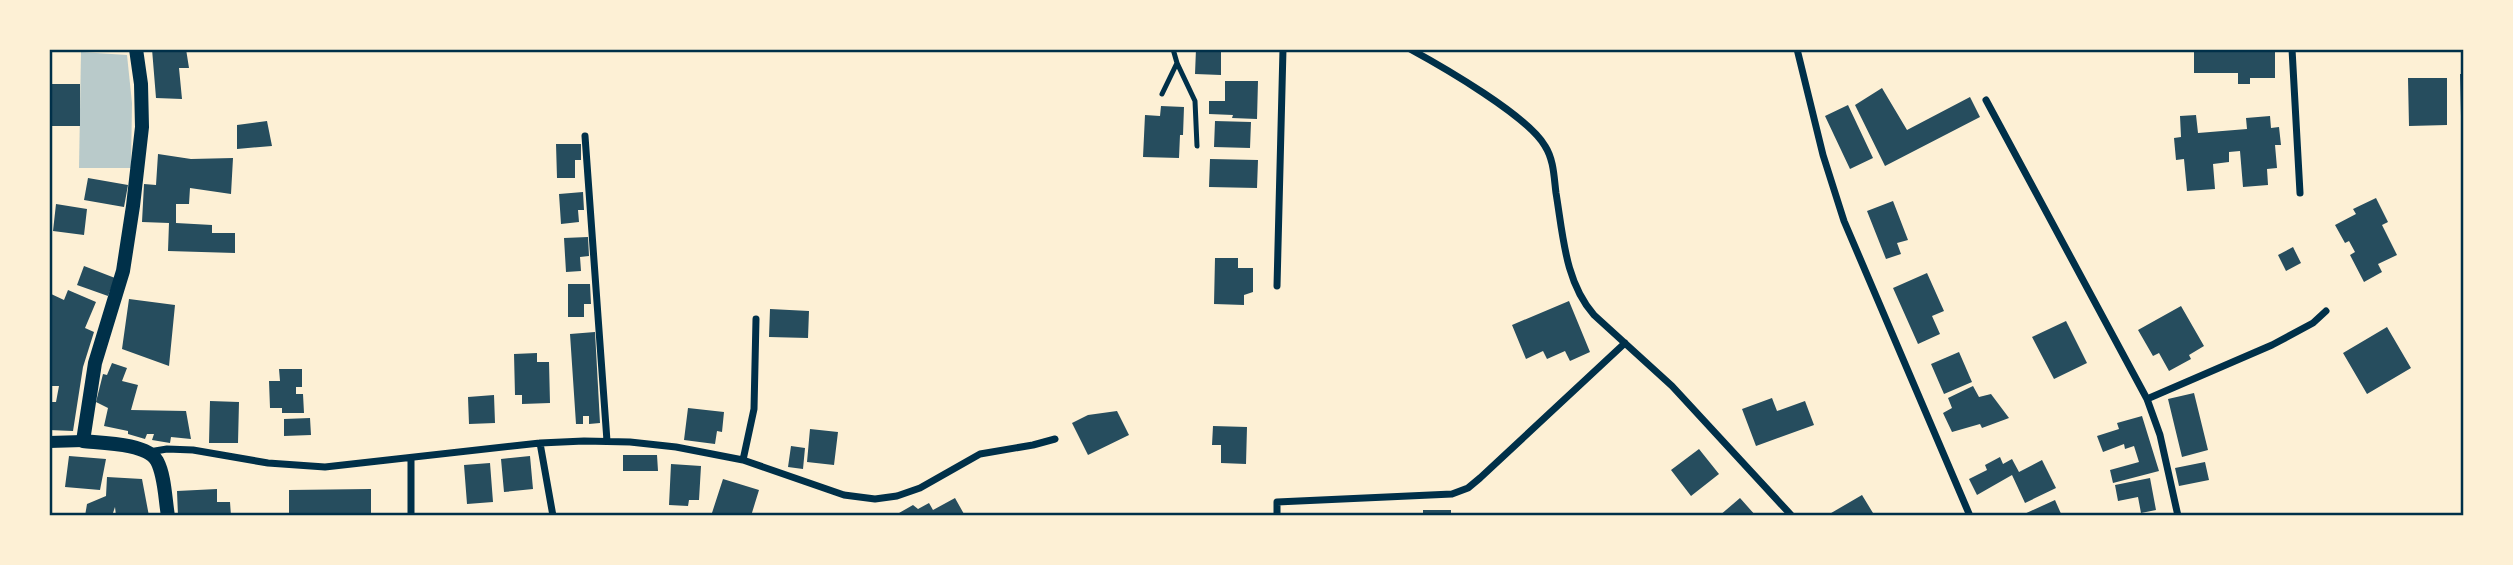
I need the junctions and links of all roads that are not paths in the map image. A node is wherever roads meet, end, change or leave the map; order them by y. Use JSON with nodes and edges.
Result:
{"nodes":[{"id":1,"x":136,"y":49,"type":"edge"},
{"id":2,"x":1173,"y":49,"type":"edge"},
{"id":3,"x":1283,"y":49,"type":"edge"},
{"id":4,"x":1410,"y":49,"type":"edge"},
{"id":5,"x":1797,"y":49,"type":"edge"},
{"id":6,"x":2292,"y":49,"type":"edge"},
{"id":7,"x":1177,"y":64,"type":"junction"},
{"id":8,"x":1162,"y":94,"type":"dead end"},
{"id":9,"x":1986,"y":100,"type":"dead end"},
{"id":10,"x":585,"y":136,"type":"dead end"},
{"id":11,"x":1197,"y":146,"type":"dead end"},
{"id":12,"x":2300,"y":193,"type":"dead end"},
{"id":13,"x":1277,"y":286,"type":"dead end"},
{"id":14,"x":2326,"y":312,"type":"dead end"},
{"id":15,"x":756,"y":319,"type":"dead end"},
{"id":16,"x":1625,"y":343,"type":"junction"},
{"id":17,"x":2147,"y":398,"type":"junction"},
{"id":18,"x":1055,"y":439,"type":"dead end"},
{"id":19,"x":83,"y":441,"type":"junction"},
{"id":20,"x":607,"y":441,"type":"junction"},
{"id":21,"x":49,"y":442,"type":"edge"},
{"id":22,"x":540,"y":443,"type":"junction"},
{"id":23,"x":149,"y":452,"type":"junction"},
{"id":24,"x":411,"y":458,"type":"junction"},
{"id":25,"x":743,"y":460,"type":"junction"},
{"id":26,"x":168,"y":516,"type":"edge"},
{"id":27,"x":411,"y":516,"type":"edge"},
{"id":28,"x":553,"y":516,"type":"edge"},
{"id":29,"x":1277,"y":516,"type":"edge"},
{"id":30,"x":1792,"y":516,"type":"edge"},
{"id":31,"x":1970,"y":516,"type":"edge"},
{"id":32,"x":2178,"y":516,"type":"edge"}],
"edges":[{"from":1,"to":19,"type":"main road"},
{"from":2,"to":7,"type":"lane"},
{"from":3,"to":13,"type":"street"},
{"from":4,"to":16,"type":"street"},
{"from":5,"to":31,"type":"street"},
{"from":6,"to":12,"type":"street"},
{"from":7,"to":8,"type":"lane"},
{"from":7,"to":11,"type":"lane"},
{"from":9,"to":17,"type":"street"},
{"from":10,"to":20,"type":"street"},
{"from":14,"to":17,"type":"street"},
{"from":15,"to":25,"type":"street"},
{"from":16,"to":29,"type":"street"},
{"from":16,"to":30,"type":"street"},
{"from":17,"to":32,"type":"street"},
{"from":18,"to":25,"type":"street"},
{"from":19,"to":21,"type":"street"},
{"from":19,"to":23,"type":"main road"},
{"from":20,"to":22,"type":"street"},
{"from":20,"to":25,"type":"street"},
{"from":22,"to":24,"type":"street"},
{"from":22,"to":28,"type":"street"},
{"from":23,"to":24,"type":"street"},
{"from":23,"to":26,"type":"main road"},
{"from":24,"to":27,"type":"street"}]}
